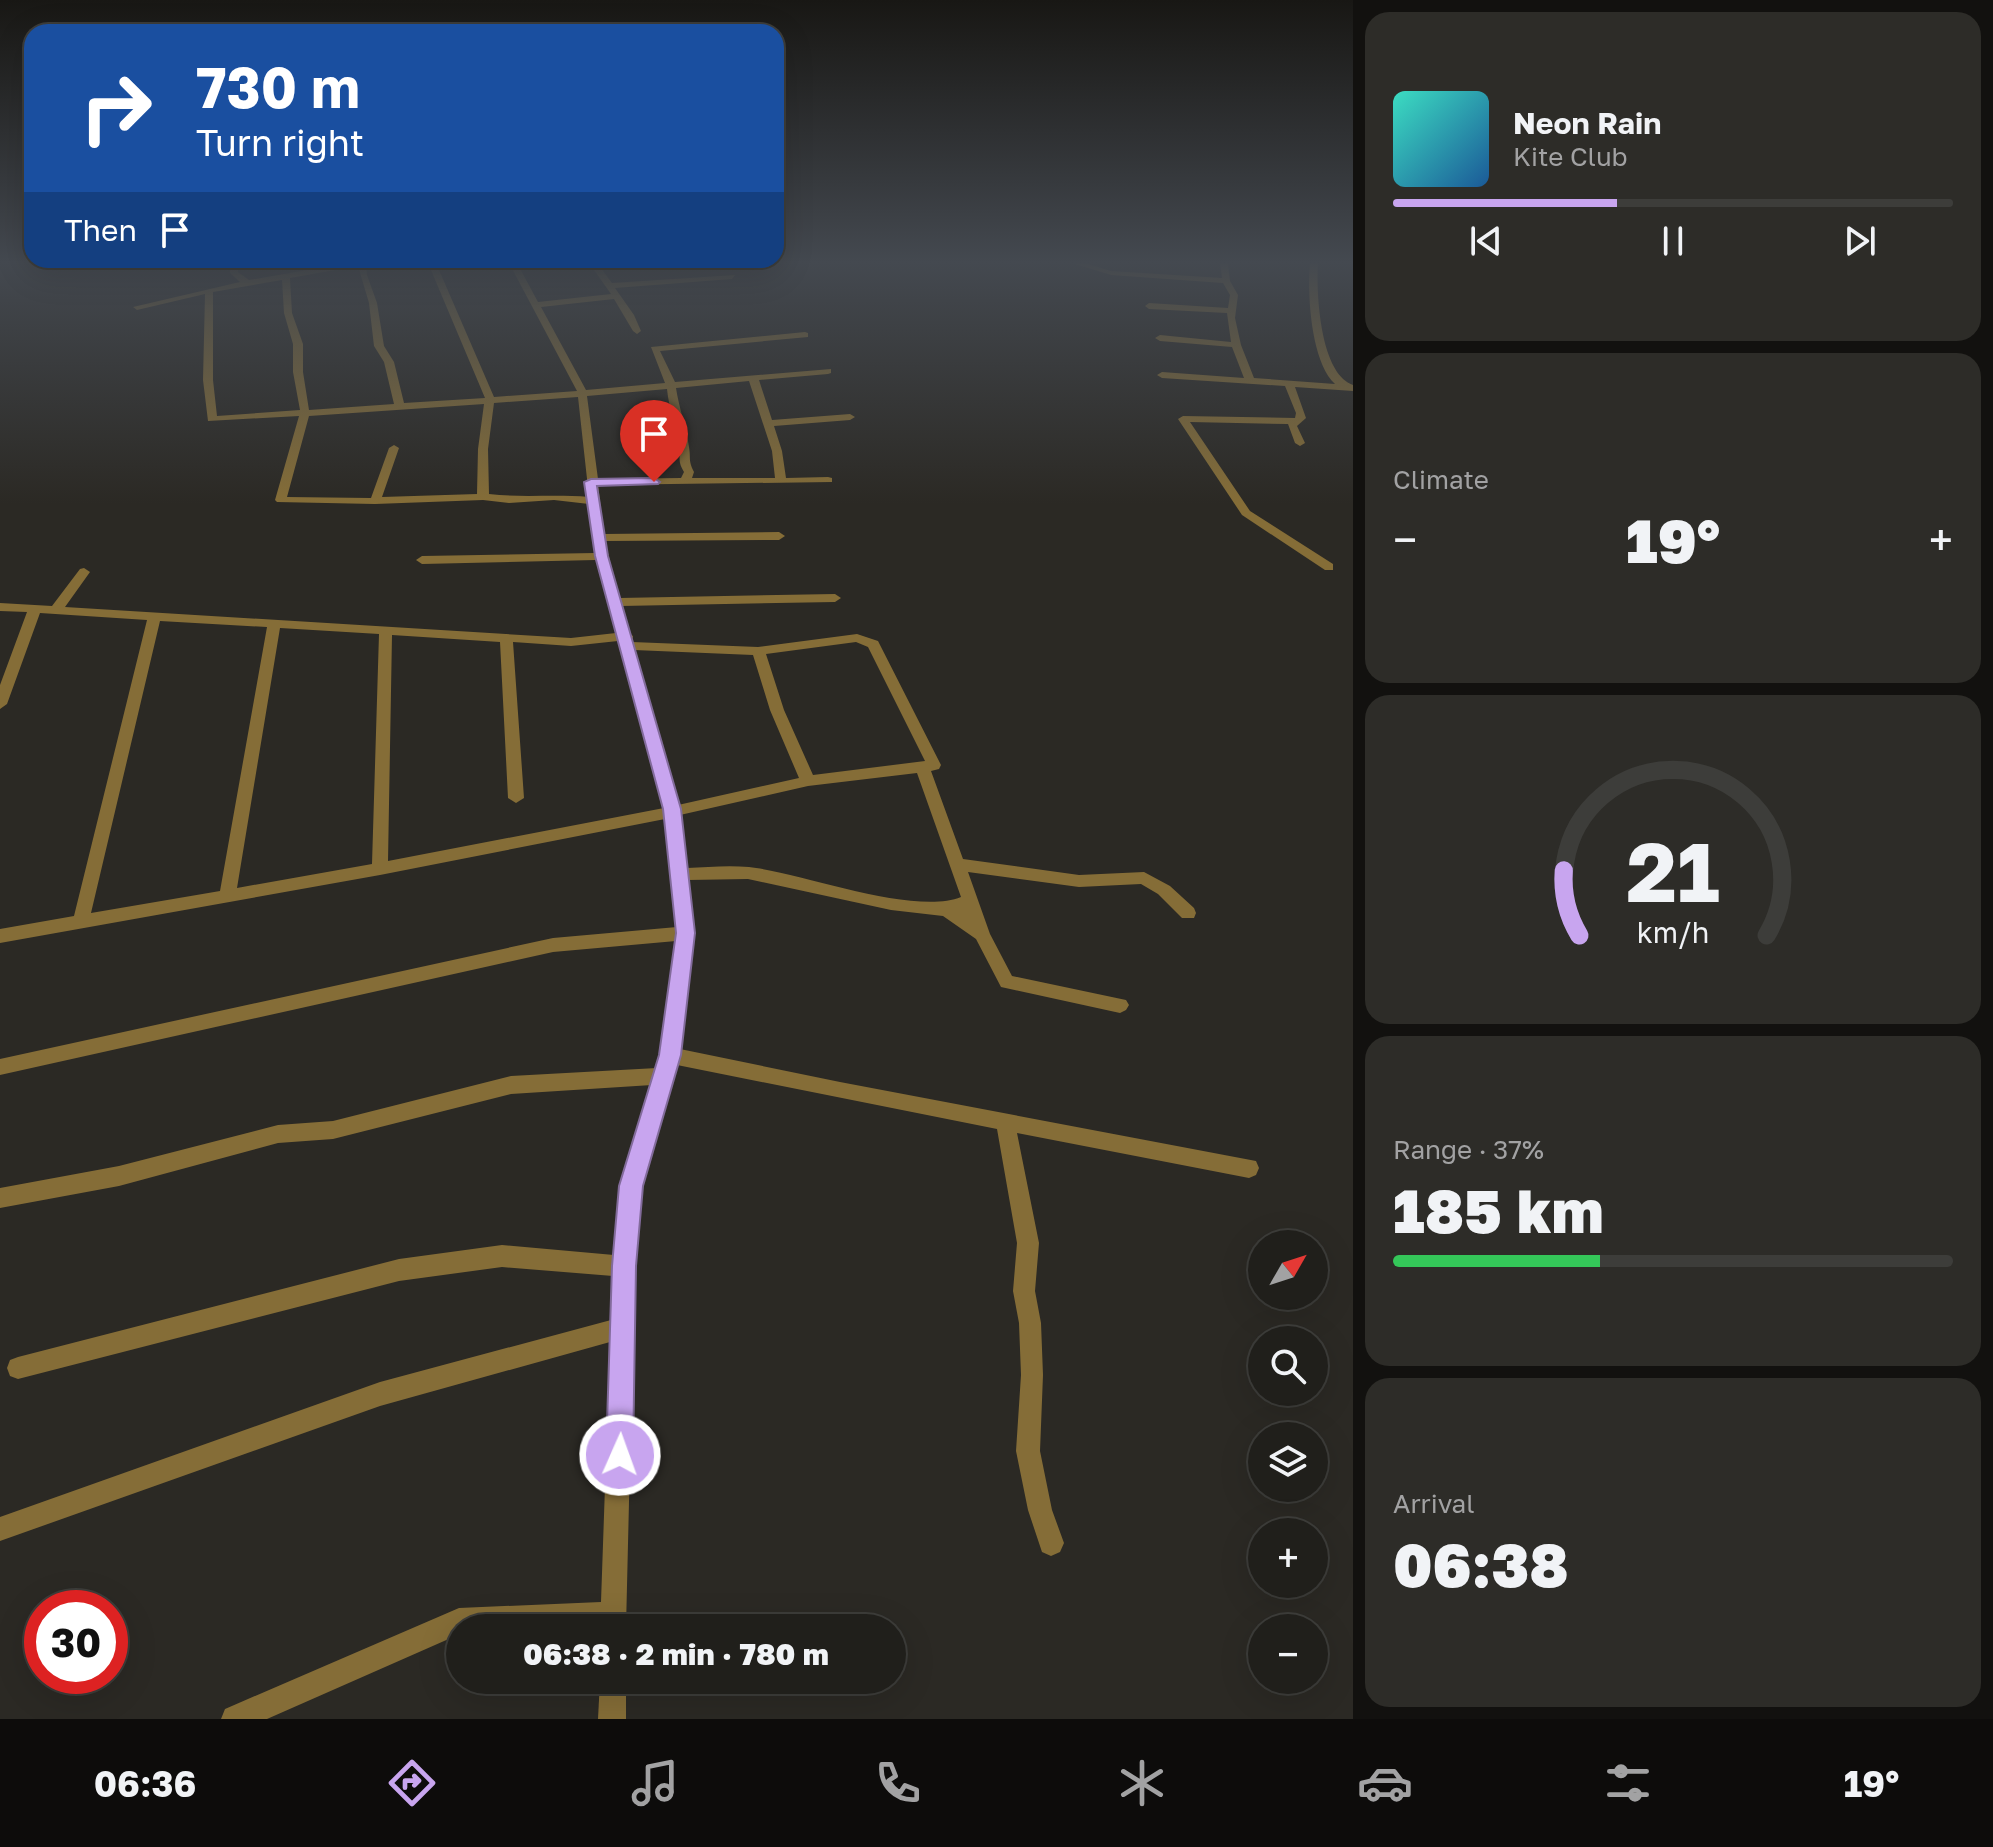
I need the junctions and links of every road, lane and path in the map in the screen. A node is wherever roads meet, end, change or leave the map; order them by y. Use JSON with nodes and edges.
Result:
{"nodes":[{"id":1,"x":208,"y":343,"type":"edge"},
{"id":2,"x":298,"y":343,"type":"edge"},
{"id":3,"x":379,"y":343,"type":"edge"},
{"id":4,"x":466,"y":343,"type":"edge"},
{"id":5,"x":556,"y":343,"type":"edge"},
{"id":6,"x":716,"y":343,"type":"edge"},
{"id":7,"x":1217,"y":343,"type":"edge"},
{"id":8,"x":1324,"y":343,"type":"edge"},
{"id":9,"x":1236,"y":345,"type":"joint"},
{"id":10,"x":828,"y":371,"type":"dead end"},
{"id":11,"x":1162,"y":375,"type":"dead end"},
{"id":12,"x":753,"y":378,"type":"junction"},
{"id":13,"x":1250,"y":380,"type":"junction"},
{"id":14,"x":1289,"y":383,"type":"junction"},
{"id":15,"x":671,"y":385,"type":"junction"},
{"id":16,"x":1351,"y":389,"type":"edge"},
{"id":17,"x":582,"y":392,"type":"junction"},
{"id":18,"x":490,"y":399,"type":"junction"},
{"id":19,"x":400,"y":407,"type":"junction"},
{"id":20,"x":305,"y":413,"type":"junction"},
{"id":21,"x":850,"y":417,"type":"dead end"},
{"id":22,"x":1295,"y":421,"type":"junction"},
{"id":23,"x":768,"y":423,"type":"junction"},
{"id":24,"x":1300,"y":443,"type":"dead end"},
{"id":25,"x":394,"y":448,"type":"dead end"},
{"id":26,"x":828,"y":480,"type":"dead end"},
{"id":27,"x":781,"y":481,"type":"junction"},
{"id":28,"x":591,"y":482,"type":"junction"},
{"id":29,"x":685,"y":482,"type":"junction"},
{"id":30,"x":483,"y":497,"type":"junction"},
{"id":31,"x":375,"y":501,"type":"junction"},
{"id":32,"x":593,"y":501,"type":"junction"},
{"id":33,"x":779,"y":536,"type":"dead end"},
{"id":34,"x":599,"y":538,"type":"junction"},
{"id":35,"x":601,"y":556,"type":"junction"},
{"id":36,"x":422,"y":560,"type":"dead end"},
{"id":37,"x":1329,"y":567,"type":"dead end"},
{"id":38,"x":84,"y":572,"type":"dead end"},
{"id":39,"x":835,"y":598,"type":"dead end"},
{"id":40,"x":616,"y":602,"type":"junction"},
{"id":41,"x":0,"y":607,"type":"edge"},
{"id":42,"x":35,"y":609,"type":"junction"},
{"id":43,"x":57,"y":609,"type":"junction"},
{"id":44,"x":155,"y":615,"type":"junction"},
{"id":45,"x":274,"y":624,"type":"junction"},
{"id":46,"x":386,"y":631,"type":"junction"},
{"id":47,"x":506,"y":638,"type":"junction"},
{"id":48,"x":627,"y":641,"type":"junction"},
{"id":49,"x":758,"y":651,"type":"junction"},
{"id":50,"x":0,"y":704,"type":"edge"},
{"id":51,"x":922,"y":767,"type":"junction"},
{"id":52,"x":808,"y":781,"type":"junction"},
{"id":53,"x":516,"y":798,"type":"dead end"},
{"id":54,"x":672,"y":809,"type":"junction"},
{"id":55,"x":1026,"y":859,"type":"dead end"},
{"id":56,"x":956,"y":864,"type":"junction"},
{"id":57,"x":380,"y":869,"type":"junction"},
{"id":58,"x":1011,"y":869,"type":"junction"},
{"id":59,"x":679,"y":874,"type":"junction"},
{"id":60,"x":228,"y":894,"type":"junction"},
{"id":61,"x":969,"y":901,"type":"junction"},
{"id":62,"x":947,"y":910,"type":"junction"},
{"id":63,"x":1188,"y":913,"type":"dead end"},
{"id":64,"x":81,"y":922,"type":"junction"},
{"id":65,"x":686,"y":933,"type":"junction"},
{"id":66,"x":982,"y":934,"type":"junction"},
{"id":67,"x":0,"y":936,"type":"edge"},
{"id":68,"x":1120,"y":1005,"type":"dead end"},
{"id":69,"x":670,"y":1055,"type":"junction"},
{"id":70,"x":0,"y":1067,"type":"edge"},
{"id":71,"x":665,"y":1076,"type":"junction"},
{"id":72,"x":1005,"y":1122,"type":"junction"},
{"id":73,"x":1249,"y":1168,"type":"dead end"},
{"id":74,"x":0,"y":1198,"type":"edge"},
{"id":75,"x":624,"y":1266,"type":"junction"},
{"id":76,"x":625,"y":1327,"type":"junction"},
{"id":77,"x":18,"y":1368,"type":"dead end"},
{"id":78,"x":0,"y":1529,"type":"edge"},
{"id":79,"x":1051,"y":1543,"type":"dead end"},
{"id":80,"x":614,"y":1614,"type":"edge"},
{"id":81,"x":446,"y":1627,"type":"edge"},
{"id":82,"x":613,"y":1694,"type":"edge"},
{"id":83,"x":235,"y":1719,"type":"edge"},
{"id":84,"x":612,"y":1719,"type":"edge"}],
"edges":[{"from":1,"to":20,"type":"street"},
{"from":2,"to":20,"type":"street"},
{"from":3,"to":19,"type":"street"},
{"from":4,"to":18,"type":"street"},
{"from":5,"to":17,"type":"street"},
{"from":6,"to":15,"type":"street"},
{"from":7,"to":9,"type":"street"},
{"from":8,"to":16,"type":"street"},
{"from":9,"to":13,"type":"street"},
{"from":10,"to":12,"type":"street"},
{"from":11,"to":13,"type":"street"},
{"from":12,"to":15,"type":"street"},
{"from":12,"to":23,"type":"street"},
{"from":13,"to":14,"type":"street"},
{"from":14,"to":16,"type":"street"},
{"from":14,"to":22,"type":"street"},
{"from":15,"to":17,"type":"street"},
{"from":15,"to":29,"type":"street"},
{"from":17,"to":18,"type":"street"},
{"from":17,"to":28,"type":"street"},
{"from":18,"to":19,"type":"street"},
{"from":18,"to":30,"type":"street"},
{"from":19,"to":20,"type":"street"},
{"from":20,"to":31,"type":"street"},
{"from":21,"to":23,"type":"street"},
{"from":22,"to":24,"type":"street"},
{"from":22,"to":37,"type":"street"},
{"from":23,"to":27,"type":"street"},
{"from":25,"to":31,"type":"street"},
{"from":26,"to":27,"type":"street"},
{"from":27,"to":29,"type":"street"},
{"from":28,"to":29,"type":"street"},
{"from":28,"to":32,"type":"street"},
{"from":30,"to":31,"type":"street"},
{"from":30,"to":32,"type":"street"},
{"from":32,"to":34,"type":"street"},
{"from":33,"to":34,"type":"street"},
{"from":34,"to":35,"type":"street"},
{"from":35,"to":36,"type":"street"},
{"from":35,"to":40,"type":"street"},
{"from":38,"to":43,"type":"street"},
{"from":39,"to":40,"type":"street"},
{"from":40,"to":48,"type":"street"},
{"from":41,"to":42,"type":"street"},
{"from":42,"to":43,"type":"street"},
{"from":42,"to":50,"type":"street"},
{"from":43,"to":44,"type":"street"},
{"from":44,"to":45,"type":"street"},
{"from":44,"to":64,"type":"street"},
{"from":45,"to":46,"type":"street"},
{"from":45,"to":60,"type":"street"},
{"from":46,"to":47,"type":"street"},
{"from":46,"to":57,"type":"street"},
{"from":47,"to":48,"type":"street"},
{"from":47,"to":53,"type":"street"},
{"from":48,"to":49,"type":"street"},
{"from":48,"to":54,"type":"street"},
{"from":49,"to":51,"type":"street"},
{"from":49,"to":52,"type":"street"},
{"from":51,"to":52,"type":"street"},
{"from":51,"to":56,"type":"street"},
{"from":52,"to":54,"type":"street"},
{"from":54,"to":57,"type":"street"},
{"from":54,"to":59,"type":"street"},
{"from":55,"to":58,"type":"street"},
{"from":56,"to":58,"type":"street"},
{"from":56,"to":61,"type":"street"},
{"from":57,"to":60,"type":"street"},
{"from":58,"to":63,"type":"street"},
{"from":59,"to":62,"type":"street"},
{"from":59,"to":65,"type":"street"},
{"from":60,"to":64,"type":"street"},
{"from":61,"to":62,"type":"street"},
{"from":61,"to":66,"type":"street"},
{"from":62,"to":66,"type":"street"},
{"from":64,"to":67,"type":"street"},
{"from":65,"to":69,"type":"street"},
{"from":65,"to":70,"type":"street"},
{"from":66,"to":68,"type":"street"},
{"from":69,"to":71,"type":"street"},
{"from":69,"to":72,"type":"street"},
{"from":71,"to":74,"type":"street"},
{"from":71,"to":75,"type":"street"},
{"from":72,"to":73,"type":"street"},
{"from":72,"to":79,"type":"street"},
{"from":75,"to":76,"type":"street"},
{"from":75,"to":77,"type":"street"},
{"from":76,"to":78,"type":"street"},
{"from":76,"to":80,"type":"street"},
{"from":81,"to":83,"type":"street"},
{"from":82,"to":84,"type":"street"}]}
